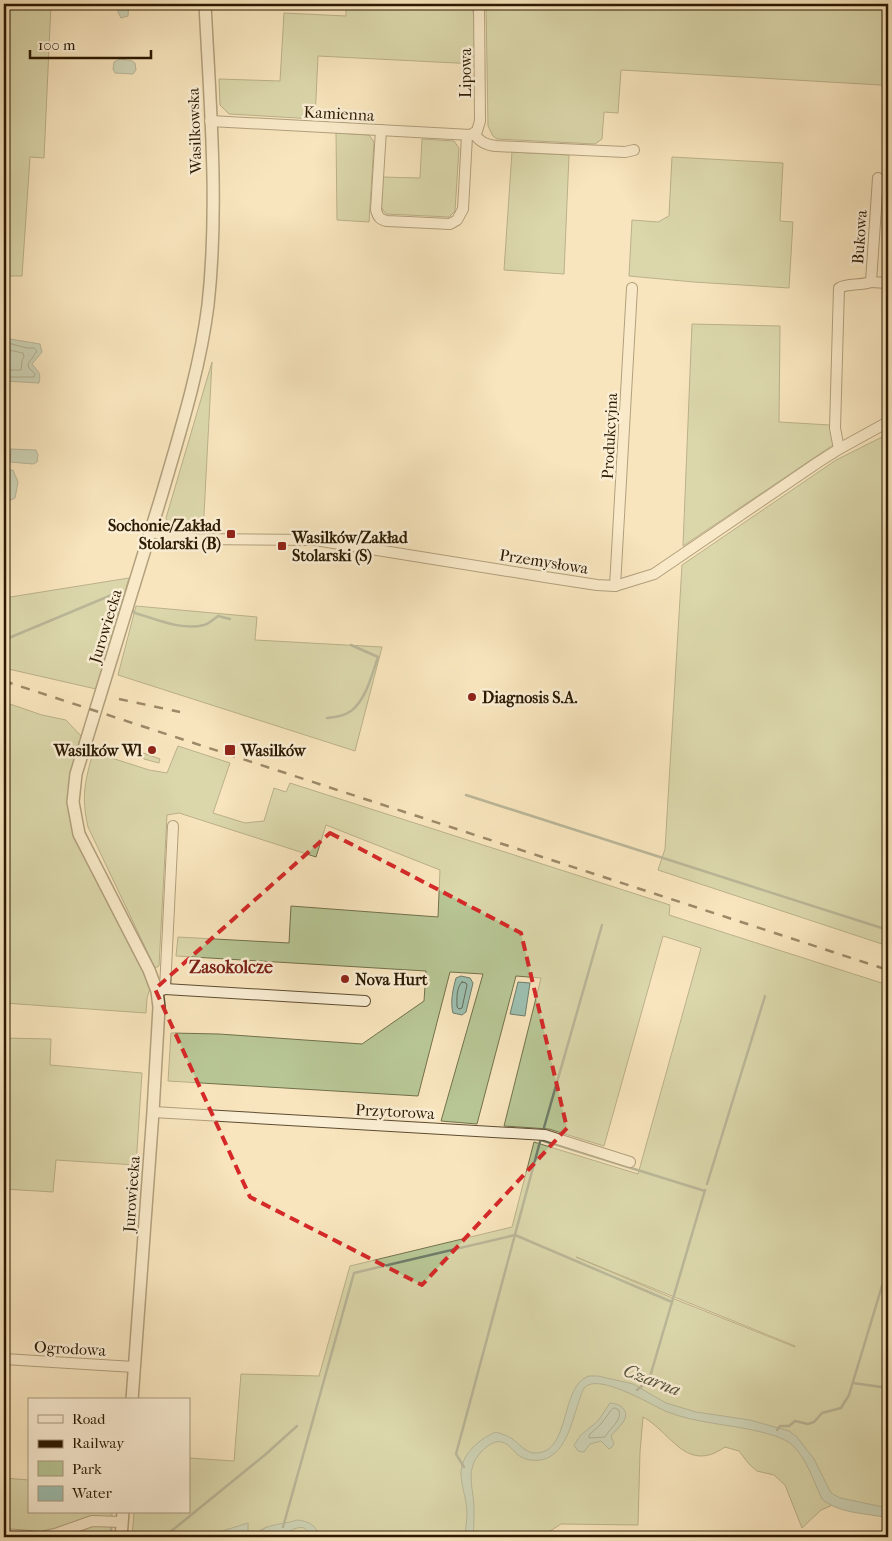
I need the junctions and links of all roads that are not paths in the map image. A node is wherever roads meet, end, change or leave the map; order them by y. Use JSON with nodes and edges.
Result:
{"nodes":[{"id":1,"x":205,"y":4,"type":"edge"},
{"id":2,"x":479,"y":4,"type":"edge"},
{"id":3,"x":210,"y":121,"type":"junction"},
{"id":4,"x":381,"y":130,"type":"junction"},
{"id":5,"x":471,"y":134,"type":"junction"},
{"id":6,"x":634,"y":150,"type":"dead end"},
{"id":7,"x":878,"y":178,"type":"dead end"},
{"id":8,"x":212,"y":257,"type":"joint"},
{"id":9,"x":871,"y":282,"type":"junction"},
{"id":10,"x":888,"y":283,"type":"edge"},
{"id":11,"x":632,"y":288,"type":"dead end"},
{"id":12,"x":888,"y":422,"type":"edge"},
{"id":13,"x":839,"y":449,"type":"junction"},
{"id":14,"x":151,"y":532,"type":"junction"},
{"id":15,"x":615,"y":586,"type":"junction"},
{"id":16,"x":173,"y":826,"type":"dead end"},
{"id":17,"x":161,"y":990,"type":"junction"},
{"id":18,"x":364,"y":1001,"type":"dead end"},
{"id":19,"x":153,"y":1112,"type":"junction"},
{"id":20,"x":630,"y":1162,"type":"dead end"},
{"id":21,"x":4,"y":1359,"type":"edge"},
{"id":22,"x":134,"y":1367,"type":"junction"},
{"id":23,"x":132,"y":1398,"type":"edge"},
{"id":24,"x":123,"y":1517,"type":"edge"},
{"id":25,"x":4,"y":1534,"type":"edge"},
{"id":26,"x":121,"y":1537,"type":"edge"}],
"edges":[{"from":1,"to":3,"type":"street","name":"Wasilkowska"},
{"from":2,"to":5,"type":"street","name":"Lipowa"},
{"from":3,"to":4,"type":"street","name":"Kamienna"},
{"from":3,"to":8,"type":"street","name":"Wasilkowska"},
{"from":4,"to":5,"type":"street","name":"Kamienna"},
{"from":4,"to":5,"type":"street","name":"Lipowa"},
{"from":5,"to":6,"type":"street","name":"Kamienna"},
{"from":7,"to":9,"type":"street","name":"Bukowa"},
{"from":8,"to":14,"type":"street","name":"Jurowiecka"},
{"from":9,"to":10,"type":"street","name":"Bukowa"},
{"from":9,"to":13,"type":"street"},
{"from":11,"to":15,"type":"street","name":"Produkcyjna"},
{"from":12,"to":13,"type":"street","name":"Przemysłowa"},
{"from":13,"to":15,"type":"street","name":"Przemysłowa"},
{"from":14,"to":15,"type":"street","name":"Przemysłowa"},
{"from":14,"to":17,"type":"street","name":"Jurowiecka"},
{"from":16,"to":17,"type":"street","name":"Jurowiecka"},
{"from":17,"to":18,"type":"street"},
{"from":17,"to":19,"type":"street","name":"Jurowiecka"},
{"from":19,"to":20,"type":"street","name":"Przytorowa"},
{"from":19,"to":22,"type":"street","name":"Jurowiecka"},
{"from":21,"to":22,"type":"street","name":"Ogrodowa"},
{"from":22,"to":23,"type":"street","name":"Jurowiecka"},
{"from":24,"to":25,"type":"street"},
{"from":24,"to":26,"type":"street"}]}
